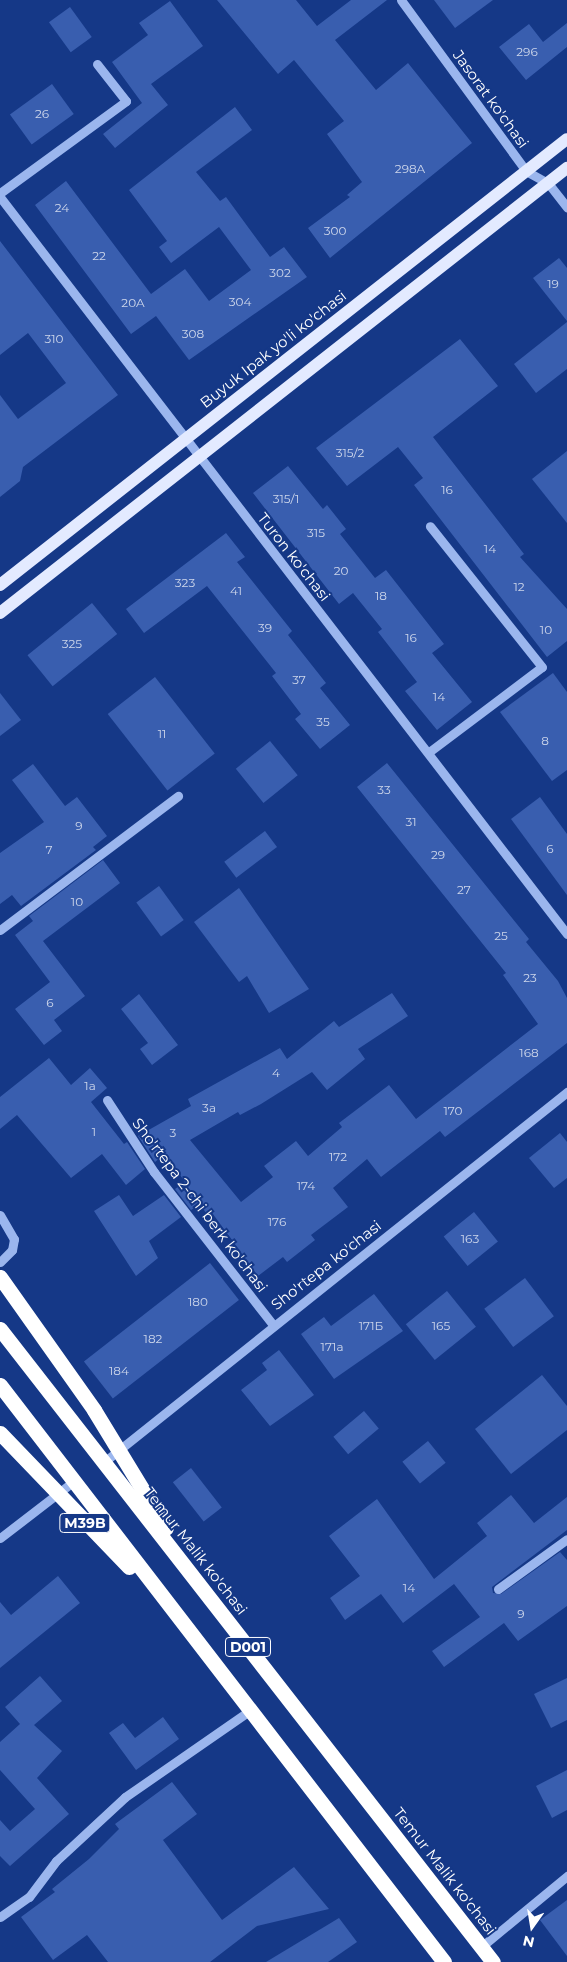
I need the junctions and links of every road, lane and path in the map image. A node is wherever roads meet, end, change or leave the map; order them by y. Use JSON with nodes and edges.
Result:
{"nodes":[{"id":1,"x":401,"y":0,"type":"edge"},
{"id":2,"x":97,"y":64,"type":"dead end"},
{"id":3,"x":567,"y":139,"type":"edge"},
{"id":4,"x":567,"y":168,"type":"edge"},
{"id":5,"x":526,"y":171,"type":"junction"},
{"id":6,"x":548,"y":183,"type":"junction"},
{"id":7,"x":0,"y":195,"type":"edge"},
{"id":8,"x":567,"y":206,"type":"edge"},
{"id":9,"x":3,"y":208,"type":"edge"},
{"id":10,"x":184,"y":440,"type":"junction"},
{"id":11,"x":198,"y":457,"type":"junction"},
{"id":12,"x":430,"y":526,"type":"dead end"},
{"id":13,"x":0,"y":585,"type":"edge"},
{"id":14,"x":0,"y":613,"type":"edge"},
{"id":15,"x":429,"y":752,"type":"junction"},
{"id":16,"x":178,"y":796,"type":"dead end"},
{"id":17,"x":0,"y":930,"type":"edge"},
{"id":18,"x":567,"y":934,"type":"edge"},
{"id":19,"x":567,"y":1092,"type":"edge"},
{"id":20,"x":107,"y":1100,"type":"dead end"},
{"id":21,"x":0,"y":1215,"type":"edge"},
{"id":22,"x":0,"y":1262,"type":"edge"},
{"id":23,"x":0,"y":1277,"type":"edge"},
{"id":24,"x":273,"y":1325,"type":"junction"},
{"id":25,"x":0,"y":1329,"type":"edge"},
{"id":26,"x":0,"y":1385,"type":"edge"},
{"id":27,"x":0,"y":1433,"type":"edge"},
{"id":28,"x":118,"y":1450,"type":"junction"},
{"id":29,"x":104,"y":1462,"type":"junction"},
{"id":30,"x":74,"y":1481,"type":"junction"},
{"id":31,"x":57,"y":1494,"type":"junction"},
{"id":32,"x":0,"y":1538,"type":"edge"},
{"id":33,"x":567,"y":1539,"type":"edge"},
{"id":34,"x":203,"y":1589,"type":"junction"},
{"id":35,"x":498,"y":1589,"type":"dead end"},
{"id":36,"x":172,"y":1610,"type":"junction"},
{"id":37,"x":249,"y":1712,"type":"junction"},
{"id":38,"x":567,"y":1876,"type":"edge"},
{"id":39,"x":0,"y":1917,"type":"edge"},
{"id":40,"x":481,"y":1947,"type":"junction"},
{"id":41,"x":444,"y":1962,"type":"edge"},
{"id":42,"x":493,"y":1962,"type":"edge"}],
"edges":[{"from":1,"to":5,"type":"street","name":"Jasorat ko'chasi"},
{"from":2,"to":7,"type":"street"},
{"from":3,"to":5,"type":"main road","name":"Buyuk Ipak yo'li ko'chasi"},
{"from":4,"to":6,"type":"main road"},
{"from":5,"to":6,"type":"street","name":"Jasorat ko'chasi"},
{"from":5,"to":10,"type":"main road","name":"Buyuk Ipak yo'li ko'chasi"},
{"from":6,"to":8,"type":"street","name":"Jasorat ko'chasi"},
{"from":6,"to":11,"type":"main road"},
{"from":7,"to":9,"type":"street","name":"Turon ko'chasi"},
{"from":9,"to":10,"type":"street","name":"Turon ko'chasi"},
{"from":10,"to":11,"type":"street","name":"Turon ko'chasi"},
{"from":10,"to":13,"type":"main road","name":"Buyuk Ipak yo'li ko'chasi"},
{"from":11,"to":14,"type":"main road"},
{"from":11,"to":15,"type":"street","name":"Turon ko'chasi"},
{"from":12,"to":15,"type":"street"},
{"from":15,"to":18,"type":"street","name":"Turon ko'chasi"},
{"from":16,"to":17,"type":"street"},
{"from":19,"to":24,"type":"street","name":"Sho'rtepa ko'chasi"},
{"from":20,"to":24,"type":"street","name":"Sho'rtepa 2-chi berk ko'chasi"},
{"from":21,"to":22,"type":"street"},
{"from":23,"to":28,"type":"highway"},
{"from":24,"to":28,"type":"street","name":"Sho'rtepa ko'chasi"},
{"from":25,"to":29,"type":"highway","name":"Temur Malik ko'chasi","number":"D001"},
{"from":26,"to":30,"type":"highway","number":"D001"},
{"from":27,"to":31,"type":"highway","number":"M39B"},
{"from":28,"to":29,"type":"street","name":"Sho'rtepa ko'chasi"},
{"from":28,"to":34,"type":"highway"},
{"from":29,"to":34,"type":"highway","name":"Temur Malik ko'chasi","number":"D001"},
{"from":30,"to":31,"type":"street"},
{"from":30,"to":36,"type":"highway","number":"D001"},
{"from":31,"to":32,"type":"street"},
{"from":31,"to":36,"type":"highway","number":"M39B"},
{"from":33,"to":35,"type":"street"},
{"from":34,"to":40,"type":"highway","name":"Temur Malik ko'chasi","number":"D001"},
{"from":36,"to":37,"type":"highway","number":"D001"},
{"from":37,"to":39,"type":"street"},
{"from":37,"to":41,"type":"highway","number":"D001"},
{"from":38,"to":40,"type":"street"},
{"from":40,"to":42,"type":"highway","name":"Temur Malik ko'chasi","number":"D001"}]}
